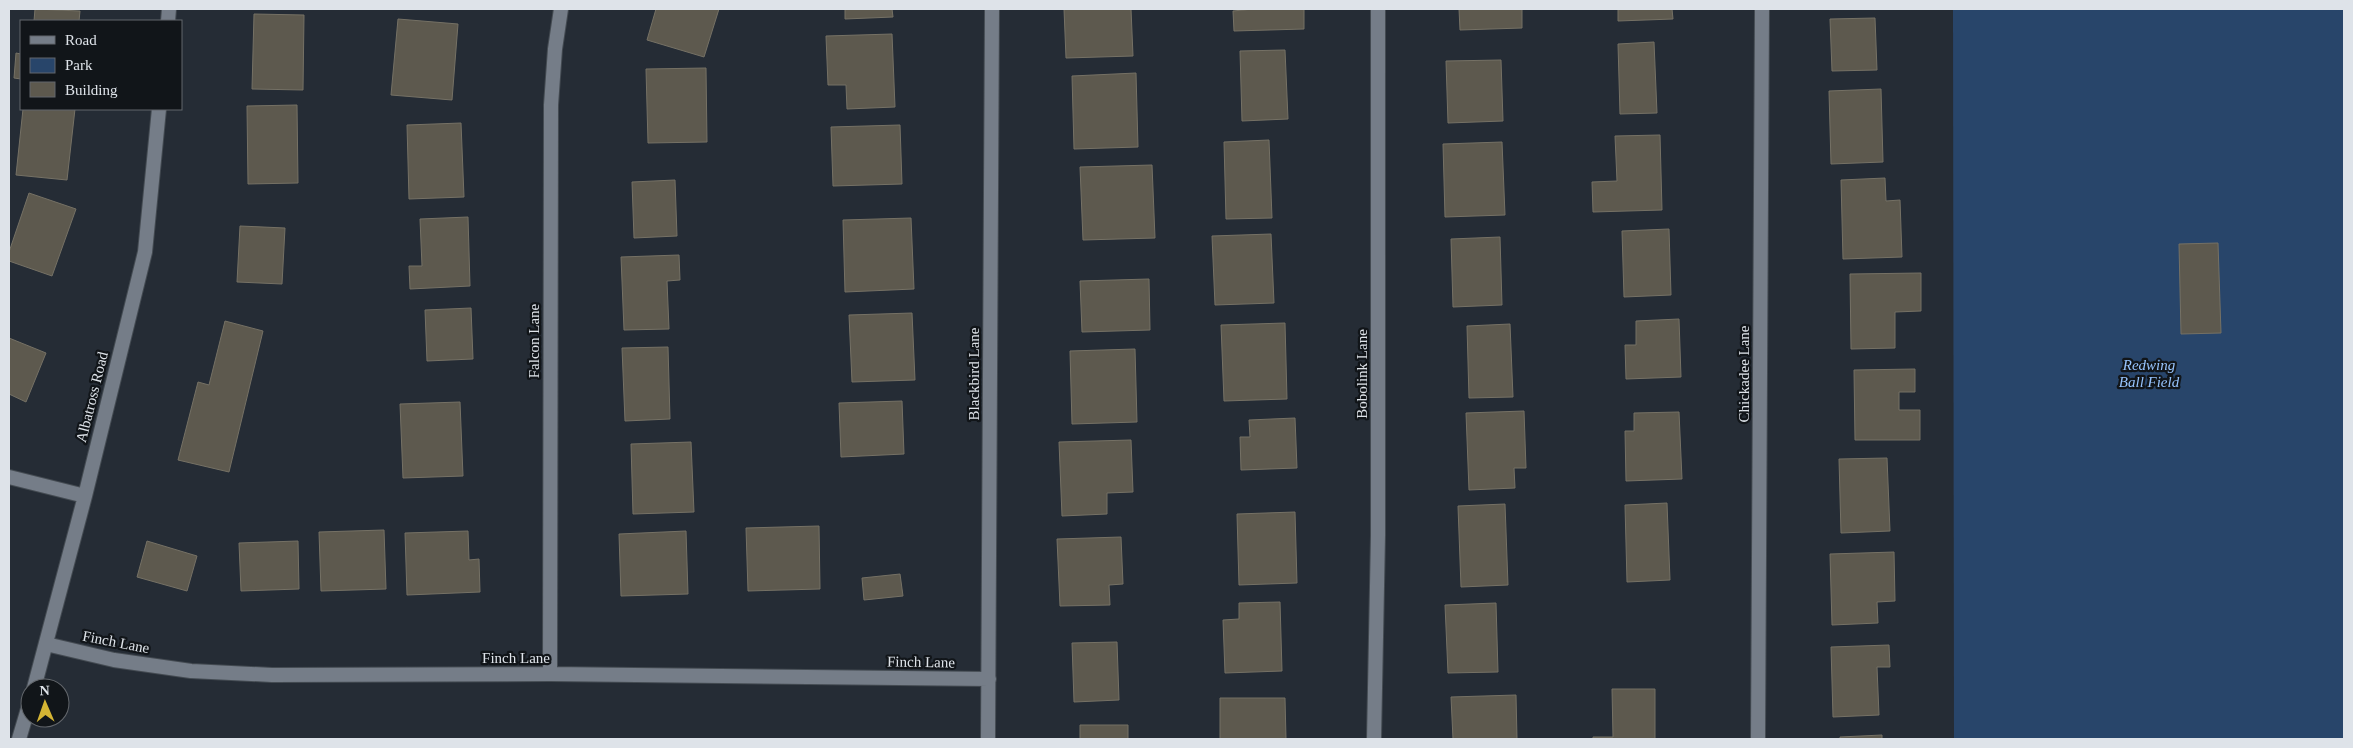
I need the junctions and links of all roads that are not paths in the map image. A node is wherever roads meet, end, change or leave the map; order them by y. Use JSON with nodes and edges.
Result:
{"nodes":[{"id":1,"x":561,"y":9,"type":"edge"},
{"id":2,"x":992,"y":9,"type":"edge"},
{"id":3,"x":1378,"y":9,"type":"edge"},
{"id":4,"x":1762,"y":9,"type":"edge"},
{"id":5,"x":159,"y":110,"type":"edge"},
{"id":6,"x":9,"y":477,"type":"edge"},
{"id":7,"x":85,"y":496,"type":"junction"},
{"id":8,"x":46,"y":644,"type":"junction"},
{"id":9,"x":550,"y":674,"type":"junction"},
{"id":10,"x":37,"y":678,"type":"edge"},
{"id":11,"x":989,"y":679,"type":"junction"},
{"id":12,"x":988,"y":739,"type":"edge"},
{"id":13,"x":1374,"y":739,"type":"edge"},
{"id":14,"x":1758,"y":739,"type":"edge"}],
"edges":[{"from":1,"to":9,"type":"street","name":"Falcon Lane"},
{"from":2,"to":11,"type":"street","name":"Blackbird Lane"},
{"from":3,"to":13,"type":"street","name":"Bobolink Lane"},
{"from":4,"to":14,"type":"street","name":"Chickadee Lane"},
{"from":5,"to":7,"type":"street","name":"Albatross Road"},
{"from":6,"to":7,"type":"street"},
{"from":7,"to":8,"type":"street","name":"Albatross Road"},
{"from":8,"to":9,"type":"street","name":"Finch Lane"},
{"from":8,"to":10,"type":"street","name":"Albatross Road"},
{"from":9,"to":11,"type":"street","name":"Finch Lane"},
{"from":11,"to":12,"type":"street","name":"Blackbird Lane"}]}
